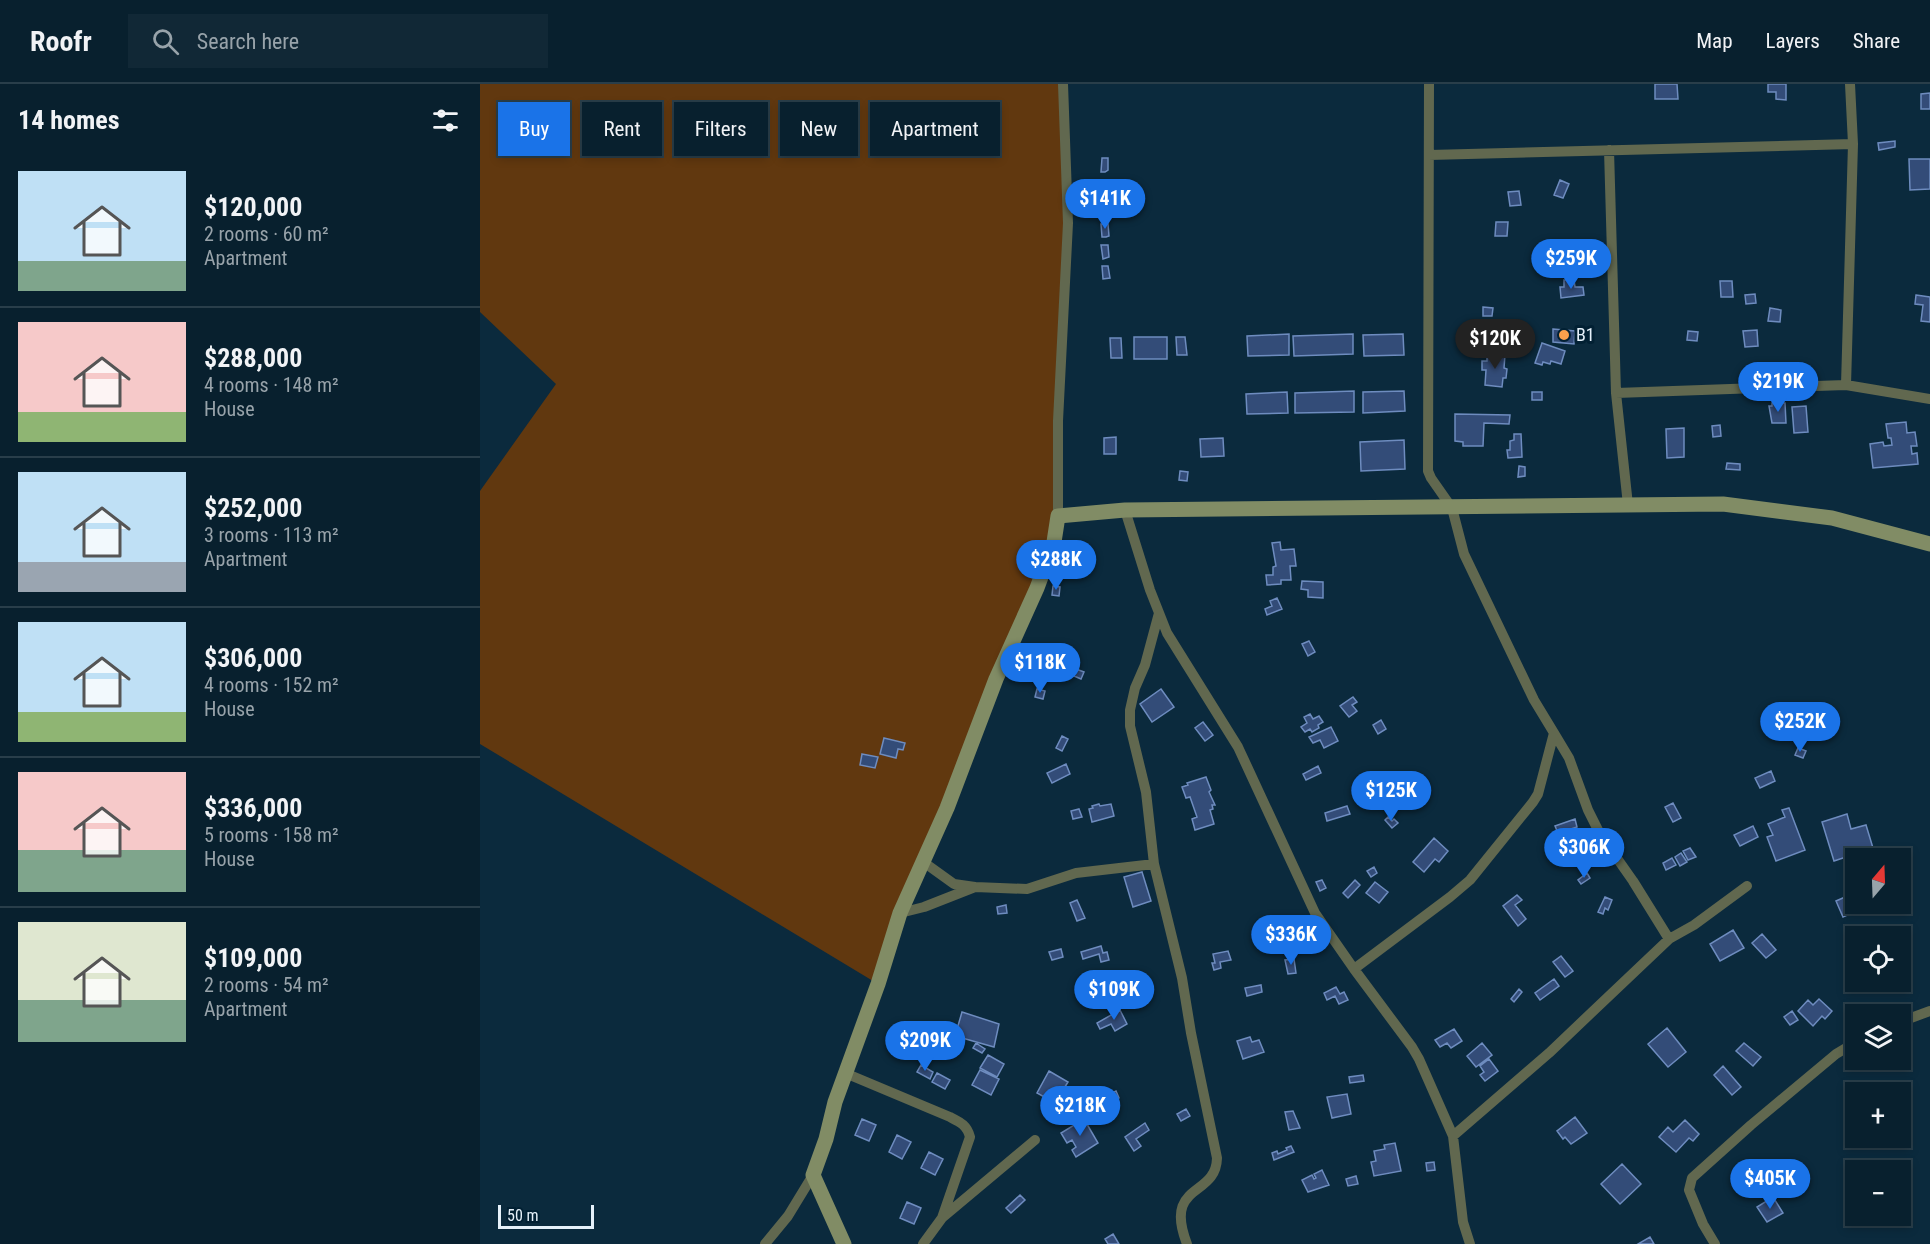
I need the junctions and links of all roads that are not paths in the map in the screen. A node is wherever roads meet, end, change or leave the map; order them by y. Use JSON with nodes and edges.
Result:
{"nodes":[{"id":1,"x":1063,"y":84,"type":"edge"},
{"id":2,"x":1429,"y":84,"type":"edge"},
{"id":3,"x":1851,"y":84,"type":"edge"},
{"id":4,"x":1853,"y":144,"type":"junction"},
{"id":5,"x":1609,"y":150,"type":"junction"},
{"id":6,"x":1429,"y":155,"type":"junction"},
{"id":7,"x":1846,"y":386,"type":"junction"},
{"id":8,"x":1616,"y":393,"type":"junction"},
{"id":9,"x":1930,"y":399,"type":"edge"},
{"id":10,"x":1628,"y":505,"type":"junction"},
{"id":11,"x":1452,"y":508,"type":"junction"},
{"id":12,"x":1125,"y":510,"type":"junction"},
{"id":13,"x":1058,"y":516,"type":"junction"},
{"id":14,"x":1930,"y":543,"type":"edge"},
{"id":15,"x":1159,"y":613,"type":"junction"},
{"id":16,"x":1554,"y":733,"type":"junction"},
{"id":17,"x":922,"y":861,"type":"junction"},
{"id":18,"x":1154,"y":864,"type":"junction"},
{"id":19,"x":1747,"y":886,"type":"dead end"},
{"id":20,"x":975,"y":887,"type":"junction"},
{"id":21,"x":900,"y":913,"type":"junction"},
{"id":22,"x":1669,"y":939,"type":"junction"},
{"id":23,"x":1354,"y":969,"type":"junction"},
{"id":24,"x":1930,"y":1011,"type":"edge"},
{"id":25,"x":1911,"y":1018,"type":"edge"},
{"id":26,"x":1845,"y":1049,"type":"edge"},
{"id":27,"x":845,"y":1073,"type":"junction"},
{"id":28,"x":1453,"y":1136,"type":"junction"},
{"id":29,"x":1035,"y":1140,"type":"dead end"},
{"id":30,"x":813,"y":1175,"type":"junction"},
{"id":31,"x":942,"y":1218,"type":"junction"},
{"id":32,"x":765,"y":1244,"type":"edge"},
{"id":33,"x":844,"y":1244,"type":"edge"},
{"id":34,"x":923,"y":1244,"type":"edge"},
{"id":35,"x":1188,"y":1244,"type":"edge"},
{"id":36,"x":1470,"y":1244,"type":"edge"},
{"id":37,"x":1715,"y":1244,"type":"edge"}],
"edges":[{"from":1,"to":13,"type":"street"},
{"from":2,"to":6,"type":"street"},
{"from":3,"to":4,"type":"street"},
{"from":4,"to":5,"type":"street"},
{"from":4,"to":7,"type":"street"},
{"from":5,"to":6,"type":"street"},
{"from":5,"to":8,"type":"street"},
{"from":6,"to":11,"type":"street"},
{"from":7,"to":8,"type":"street"},
{"from":7,"to":9,"type":"street"},
{"from":8,"to":10,"type":"street"},
{"from":10,"to":11,"type":"street"},
{"from":10,"to":14,"type":"street"},
{"from":11,"to":12,"type":"street"},
{"from":11,"to":16,"type":"street"},
{"from":12,"to":13,"type":"street"},
{"from":12,"to":15,"type":"street"},
{"from":13,"to":17,"type":"street"},
{"from":15,"to":18,"type":"street"},
{"from":15,"to":23,"type":"street"},
{"from":16,"to":22,"type":"street"},
{"from":16,"to":23,"type":"street"},
{"from":17,"to":20,"type":"street"},
{"from":17,"to":21,"type":"street"},
{"from":18,"to":20,"type":"street"},
{"from":18,"to":35,"type":"street"},
{"from":19,"to":22,"type":"street"},
{"from":20,"to":21,"type":"street"},
{"from":21,"to":27,"type":"street"},
{"from":22,"to":28,"type":"street"},
{"from":23,"to":28,"type":"street"},
{"from":24,"to":25,"type":"street"},
{"from":26,"to":37,"type":"street"},
{"from":27,"to":30,"type":"street"},
{"from":27,"to":31,"type":"street"},
{"from":28,"to":36,"type":"street"},
{"from":29,"to":31,"type":"street"},
{"from":30,"to":32,"type":"street"},
{"from":30,"to":33,"type":"street"},
{"from":31,"to":34,"type":"street"}]}
